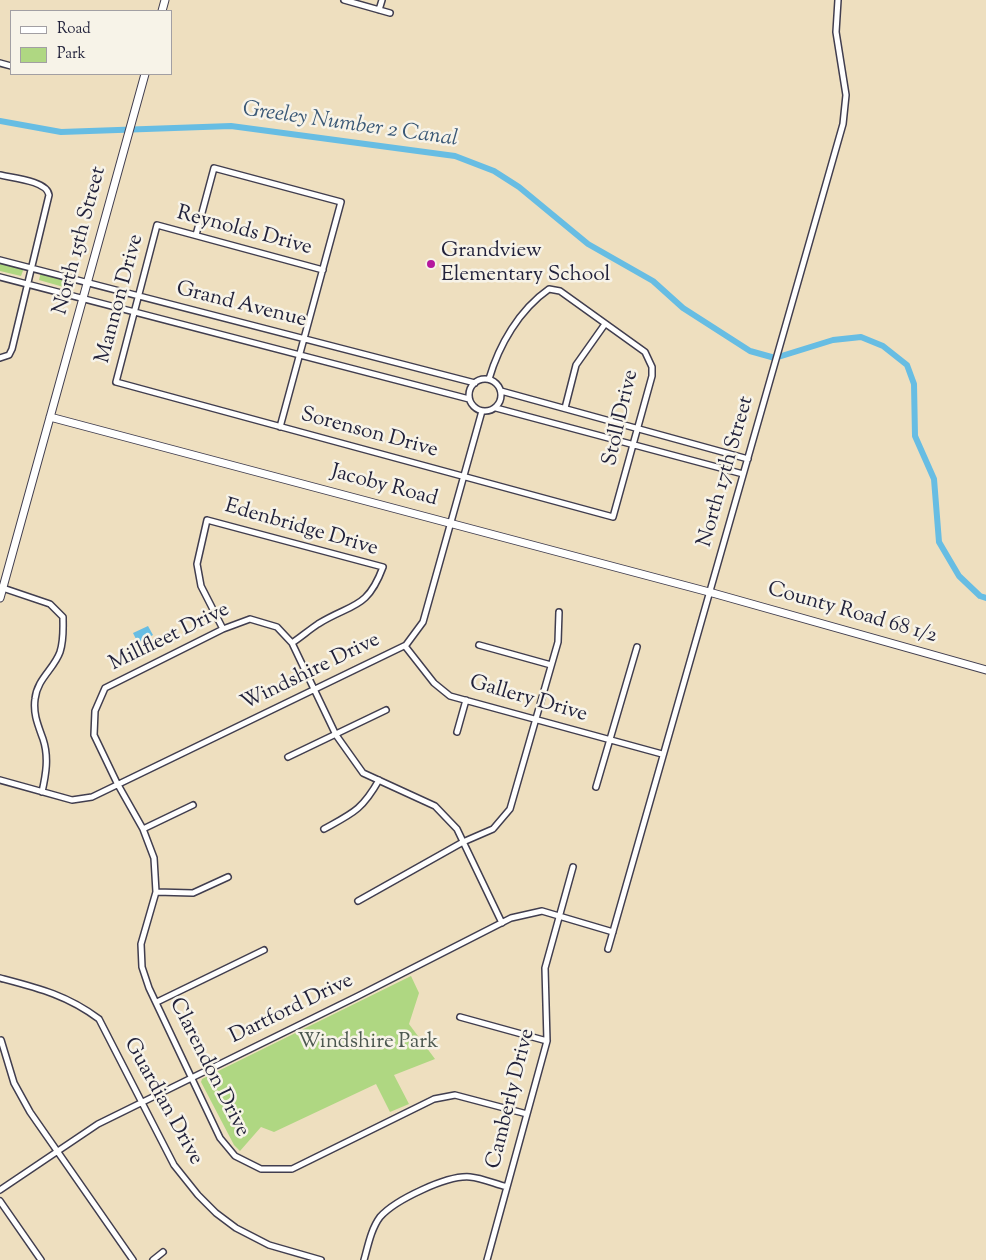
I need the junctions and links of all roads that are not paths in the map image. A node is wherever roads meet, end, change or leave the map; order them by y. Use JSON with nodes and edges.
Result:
{"nodes":[{"id":1,"x":344,"y":0,"type":"edge"},
{"id":2,"x":382,"y":0,"type":"edge"},
{"id":3,"x":838,"y":0,"type":"edge"},
{"id":4,"x":379,"y":10,"type":"junction"},
{"id":5,"x":390,"y":13,"type":"dead end"},
{"id":6,"x":145,"y":75,"type":"edge"},
{"id":7,"x":0,"y":175,"type":"edge"},
{"id":8,"x":157,"y":225,"type":"joint"},
{"id":9,"x":196,"y":235,"type":"junction"},
{"id":10,"x":0,"y":260,"type":"edge"},
{"id":11,"x":32,"y":268,"type":"junction"},
{"id":12,"x":322,"y":270,"type":"junction"},
{"id":13,"x":0,"y":277,"type":"edge"},
{"id":14,"x":87,"y":283,"type":"junction"},
{"id":15,"x":28,"y":284,"type":"junction"},
{"id":16,"x":138,"y":296,"type":"junction"},
{"id":17,"x":83,"y":299,"type":"junction"},
{"id":18,"x":134,"y":312,"type":"junction"},
{"id":19,"x":605,"y":324,"type":"junction"},
{"id":20,"x":304,"y":339,"type":"junction"},
{"id":21,"x":300,"y":355,"type":"junction"},
{"id":22,"x":0,"y":358,"type":"edge"},
{"id":23,"x":489,"y":379,"type":"junction"},
{"id":24,"x":116,"y":382,"type":"joint"},
{"id":25,"x":475,"y":382,"type":"junction"},
{"id":26,"x":501,"y":391,"type":"junction"},
{"id":27,"x":469,"y":399,"type":"junction"},
{"id":28,"x":496,"y":408,"type":"junction"},
{"id":29,"x":565,"y":408,"type":"junction"},
{"id":30,"x":482,"y":411,"type":"junction"},
{"id":31,"x":50,"y":417,"type":"junction"},
{"id":32,"x":280,"y":427,"type":"junction"},
{"id":33,"x":638,"y":428,"type":"junction"},
{"id":34,"x":634,"y":444,"type":"junction"},
{"id":35,"x":748,"y":458,"type":"junction"},
{"id":36,"x":744,"y":474,"type":"junction"},
{"id":37,"x":463,"y":476,"type":"junction"},
{"id":38,"x":613,"y":517,"type":"joint"},
{"id":39,"x":451,"y":523,"type":"junction"},
{"id":40,"x":2,"y":587,"type":"edge"},
{"id":41,"x":709,"y":592,"type":"junction"},
{"id":42,"x":0,"y":598,"type":"edge"},
{"id":43,"x":559,"y":612,"type":"dead end"},
{"id":44,"x":223,"y":629,"type":"junction"},
{"id":45,"x":292,"y":643,"type":"junction"},
{"id":46,"x":479,"y":645,"type":"dead end"},
{"id":47,"x":405,"y":646,"type":"junction"},
{"id":48,"x":637,"y":647,"type":"dead end"},
{"id":49,"x":552,"y":665,"type":"junction"},
{"id":50,"x":986,"y":670,"type":"edge"},
{"id":51,"x":314,"y":690,"type":"junction"},
{"id":52,"x":466,"y":700,"type":"junction"},
{"id":53,"x":386,"y":710,"type":"dead end"},
{"id":54,"x":536,"y":720,"type":"junction"},
{"id":55,"x":456,"y":732,"type":"dead end"},
{"id":56,"x":336,"y":735,"type":"junction"},
{"id":57,"x":610,"y":740,"type":"junction"},
{"id":58,"x":662,"y":754,"type":"junction"},
{"id":59,"x":288,"y":757,"type":"dead end"},
{"id":60,"x":0,"y":780,"type":"edge"},
{"id":61,"x":378,"y":780,"type":"junction"},
{"id":62,"x":117,"y":783,"type":"junction"},
{"id":63,"x":596,"y":787,"type":"dead end"},
{"id":64,"x":42,"y":792,"type":"junction"},
{"id":65,"x":193,"y":805,"type":"dead end"},
{"id":66,"x":143,"y":829,"type":"junction"},
{"id":67,"x":324,"y":829,"type":"dead end"},
{"id":68,"x":463,"y":842,"type":"junction"},
{"id":69,"x":573,"y":867,"type":"dead end"},
{"id":70,"x":228,"y":877,"type":"dead end"},
{"id":71,"x":156,"y":892,"type":"junction"},
{"id":72,"x":358,"y":901,"type":"dead end"},
{"id":73,"x":559,"y":916,"type":"junction"},
{"id":74,"x":502,"y":923,"type":"junction"},
{"id":75,"x":613,"y":932,"type":"junction"},
{"id":76,"x":608,"y":949,"type":"dead end"},
{"id":77,"x":264,"y":950,"type":"dead end"},
{"id":78,"x":0,"y":978,"type":"edge"},
{"id":79,"x":157,"y":1002,"type":"junction"},
{"id":80,"x":460,"y":1017,"type":"dead end"},
{"id":81,"x":1,"y":1040,"type":"edge"},
{"id":82,"x":547,"y":1040,"type":"junction"},
{"id":83,"x":192,"y":1077,"type":"junction"},
{"id":84,"x":142,"y":1102,"type":"junction"},
{"id":85,"x":527,"y":1114,"type":"junction"},
{"id":86,"x":58,"y":1150,"type":"junction"},
{"id":87,"x":507,"y":1187,"type":"junction"},
{"id":88,"x":0,"y":1190,"type":"edge"},
{"id":89,"x":0,"y":1201,"type":"edge"},
{"id":90,"x":163,"y":1252,"type":"dead end"},
{"id":91,"x":42,"y":1260,"type":"edge"},
{"id":92,"x":133,"y":1260,"type":"edge"},
{"id":93,"x":153,"y":1260,"type":"edge"},
{"id":94,"x":321,"y":1260,"type":"edge"},
{"id":95,"x":364,"y":1260,"type":"edge"},
{"id":96,"x":487,"y":1260,"type":"edge"}],
"edges":[{"from":1,"to":4,"type":"street"},
{"from":2,"to":4,"type":"street"},
{"from":3,"to":35,"type":"street","name":"North 17th Street"},
{"from":4,"to":5,"type":"street"},
{"from":6,"to":14,"type":"street","name":"North 15th Street"},
{"from":7,"to":11,"type":"street"},
{"from":8,"to":9,"type":"street","name":"Reynolds Drive"},
{"from":8,"to":16,"type":"street","name":"Mannon Drive"},
{"from":9,"to":12,"type":"street","name":"Reynolds Drive"},
{"from":9,"to":12,"type":"street"},
{"from":10,"to":11,"type":"street","name":"Grand Avenue"},
{"from":11,"to":14,"type":"street","name":"Grand Avenue"},
{"from":11,"to":15,"type":"street"},
{"from":12,"to":20,"type":"street"},
{"from":13,"to":15,"type":"street","name":"Grand Avenue"},
{"from":14,"to":16,"type":"street","name":"Grand Avenue"},
{"from":14,"to":17,"type":"street","name":"North 15th Street"},
{"from":15,"to":17,"type":"street","name":"Grand Avenue"},
{"from":15,"to":22,"type":"street"},
{"from":16,"to":18,"type":"street","name":"Mannon Drive"},
{"from":16,"to":20,"type":"street","name":"Grand Avenue"},
{"from":17,"to":18,"type":"street","name":"Grand Avenue"},
{"from":17,"to":31,"type":"street","name":"North 15th Street"},
{"from":18,"to":21,"type":"street","name":"Grand Avenue"},
{"from":18,"to":24,"type":"street","name":"Mannon Drive"},
{"from":19,"to":23,"type":"street","name":"Stoll Drive"},
{"from":19,"to":29,"type":"street"},
{"from":19,"to":33,"type":"street","name":"Stoll Drive"},
{"from":20,"to":21,"type":"street"},
{"from":20,"to":25,"type":"street","name":"Grand Avenue"},
{"from":21,"to":27,"type":"street","name":"Grand Avenue"},
{"from":21,"to":32,"type":"street"},
{"from":23,"to":25,"type":"street"},
{"from":23,"to":26,"type":"street"},
{"from":24,"to":32,"type":"street","name":"Sorenson Drive"},
{"from":25,"to":27,"type":"street"},
{"from":26,"to":28,"type":"street"},
{"from":26,"to":29,"type":"street"},
{"from":27,"to":30,"type":"street"},
{"from":28,"to":30,"type":"street"},
{"from":28,"to":34,"type":"street"},
{"from":29,"to":33,"type":"street"},
{"from":30,"to":37,"type":"street","name":"Windshire Drive"},
{"from":31,"to":39,"type":"street","name":"Jacoby Road"},
{"from":31,"to":40,"type":"street","name":"North 15th Street"},
{"from":32,"to":37,"type":"street","name":"Sorenson Drive"},
{"from":33,"to":34,"type":"street","name":"Stoll Drive"},
{"from":33,"to":35,"type":"street"},
{"from":34,"to":36,"type":"street"},
{"from":34,"to":38,"type":"street","name":"Stoll Drive"},
{"from":35,"to":36,"type":"street","name":"North 17th Street"},
{"from":36,"to":41,"type":"street","name":"North 17th Street"},
{"from":37,"to":38,"type":"street","name":"Sorenson Drive"},
{"from":37,"to":39,"type":"street","name":"Windshire Drive"},
{"from":39,"to":41,"type":"street","name":"Jacoby Road"},
{"from":39,"to":47,"type":"street","name":"Windshire Drive"},
{"from":40,"to":42,"type":"street","name":"North 15th Street"},
{"from":40,"to":64,"type":"street"},
{"from":41,"to":50,"type":"street","name":"County Road 68 1/2"},
{"from":41,"to":58,"type":"street","name":"North 17th Street"},
{"from":43,"to":49,"type":"street"},
{"from":44,"to":45,"type":"street","name":"Millfleet Drive"},
{"from":44,"to":45,"type":"street","name":"Edenbridge Drive"},
{"from":44,"to":62,"type":"street","name":"Millfleet Drive"},
{"from":45,"to":51,"type":"street","name":"Millfleet Drive"},
{"from":46,"to":49,"type":"street"},
{"from":47,"to":51,"type":"street","name":"Windshire Drive"},
{"from":47,"to":52,"type":"street","name":"Gallery Drive"},
{"from":48,"to":57,"type":"street"},
{"from":49,"to":54,"type":"street"},
{"from":51,"to":56,"type":"street","name":"Millfleet Drive"},
{"from":51,"to":62,"type":"street","name":"Windshire Drive"},
{"from":52,"to":54,"type":"street","name":"Gallery Drive"},
{"from":52,"to":55,"type":"street"},
{"from":53,"to":56,"type":"street"},
{"from":54,"to":57,"type":"street","name":"Gallery Drive"},
{"from":54,"to":68,"type":"street"},
{"from":56,"to":59,"type":"street"},
{"from":56,"to":61,"type":"street","name":"Millfleet Drive"},
{"from":57,"to":58,"type":"street","name":"Gallery Drive"},
{"from":57,"to":63,"type":"street"},
{"from":58,"to":75,"type":"street","name":"North 17th Street"},
{"from":60,"to":64,"type":"street","name":"Windshire Drive"},
{"from":61,"to":67,"type":"street"},
{"from":61,"to":68,"type":"street","name":"Millfleet Drive"},
{"from":62,"to":64,"type":"street","name":"Windshire Drive"},
{"from":62,"to":66,"type":"street","name":"Clarendon Drive"},
{"from":65,"to":66,"type":"street"},
{"from":66,"to":71,"type":"street","name":"Clarendon Drive"},
{"from":68,"to":72,"type":"street"},
{"from":68,"to":74,"type":"street","name":"Millfleet Drive"},
{"from":69,"to":73,"type":"street","name":"Camberly Drive"},
{"from":70,"to":71,"type":"street"},
{"from":71,"to":79,"type":"street","name":"Clarendon Drive"},
{"from":73,"to":74,"type":"street","name":"Dartford Drive"},
{"from":73,"to":75,"type":"street","name":"Dartford Drive"},
{"from":73,"to":82,"type":"street","name":"Camberly Drive"},
{"from":74,"to":83,"type":"street","name":"Dartford Drive"},
{"from":75,"to":76,"type":"street","name":"North 17th Street"},
{"from":77,"to":79,"type":"street"},
{"from":78,"to":84,"type":"street","name":"Guardian Drive"},
{"from":79,"to":83,"type":"street","name":"Clarendon Drive"},
{"from":80,"to":82,"type":"street"},
{"from":81,"to":86,"type":"street"},
{"from":82,"to":85,"type":"street","name":"Camberly Drive"},
{"from":83,"to":84,"type":"street","name":"Dartford Drive"},
{"from":83,"to":85,"type":"street","name":"Clarendon Drive"},
{"from":84,"to":86,"type":"street","name":"Dartford Drive"},
{"from":84,"to":94,"type":"street","name":"Guardian Drive"},
{"from":85,"to":87,"type":"street","name":"Camberly Drive"},
{"from":86,"to":88,"type":"street","name":"Dartford Drive"},
{"from":86,"to":92,"type":"street"},
{"from":87,"to":95,"type":"street"},
{"from":87,"to":96,"type":"street","name":"Camberly Drive"},
{"from":89,"to":91,"type":"street"},
{"from":90,"to":93,"type":"street"}]}
